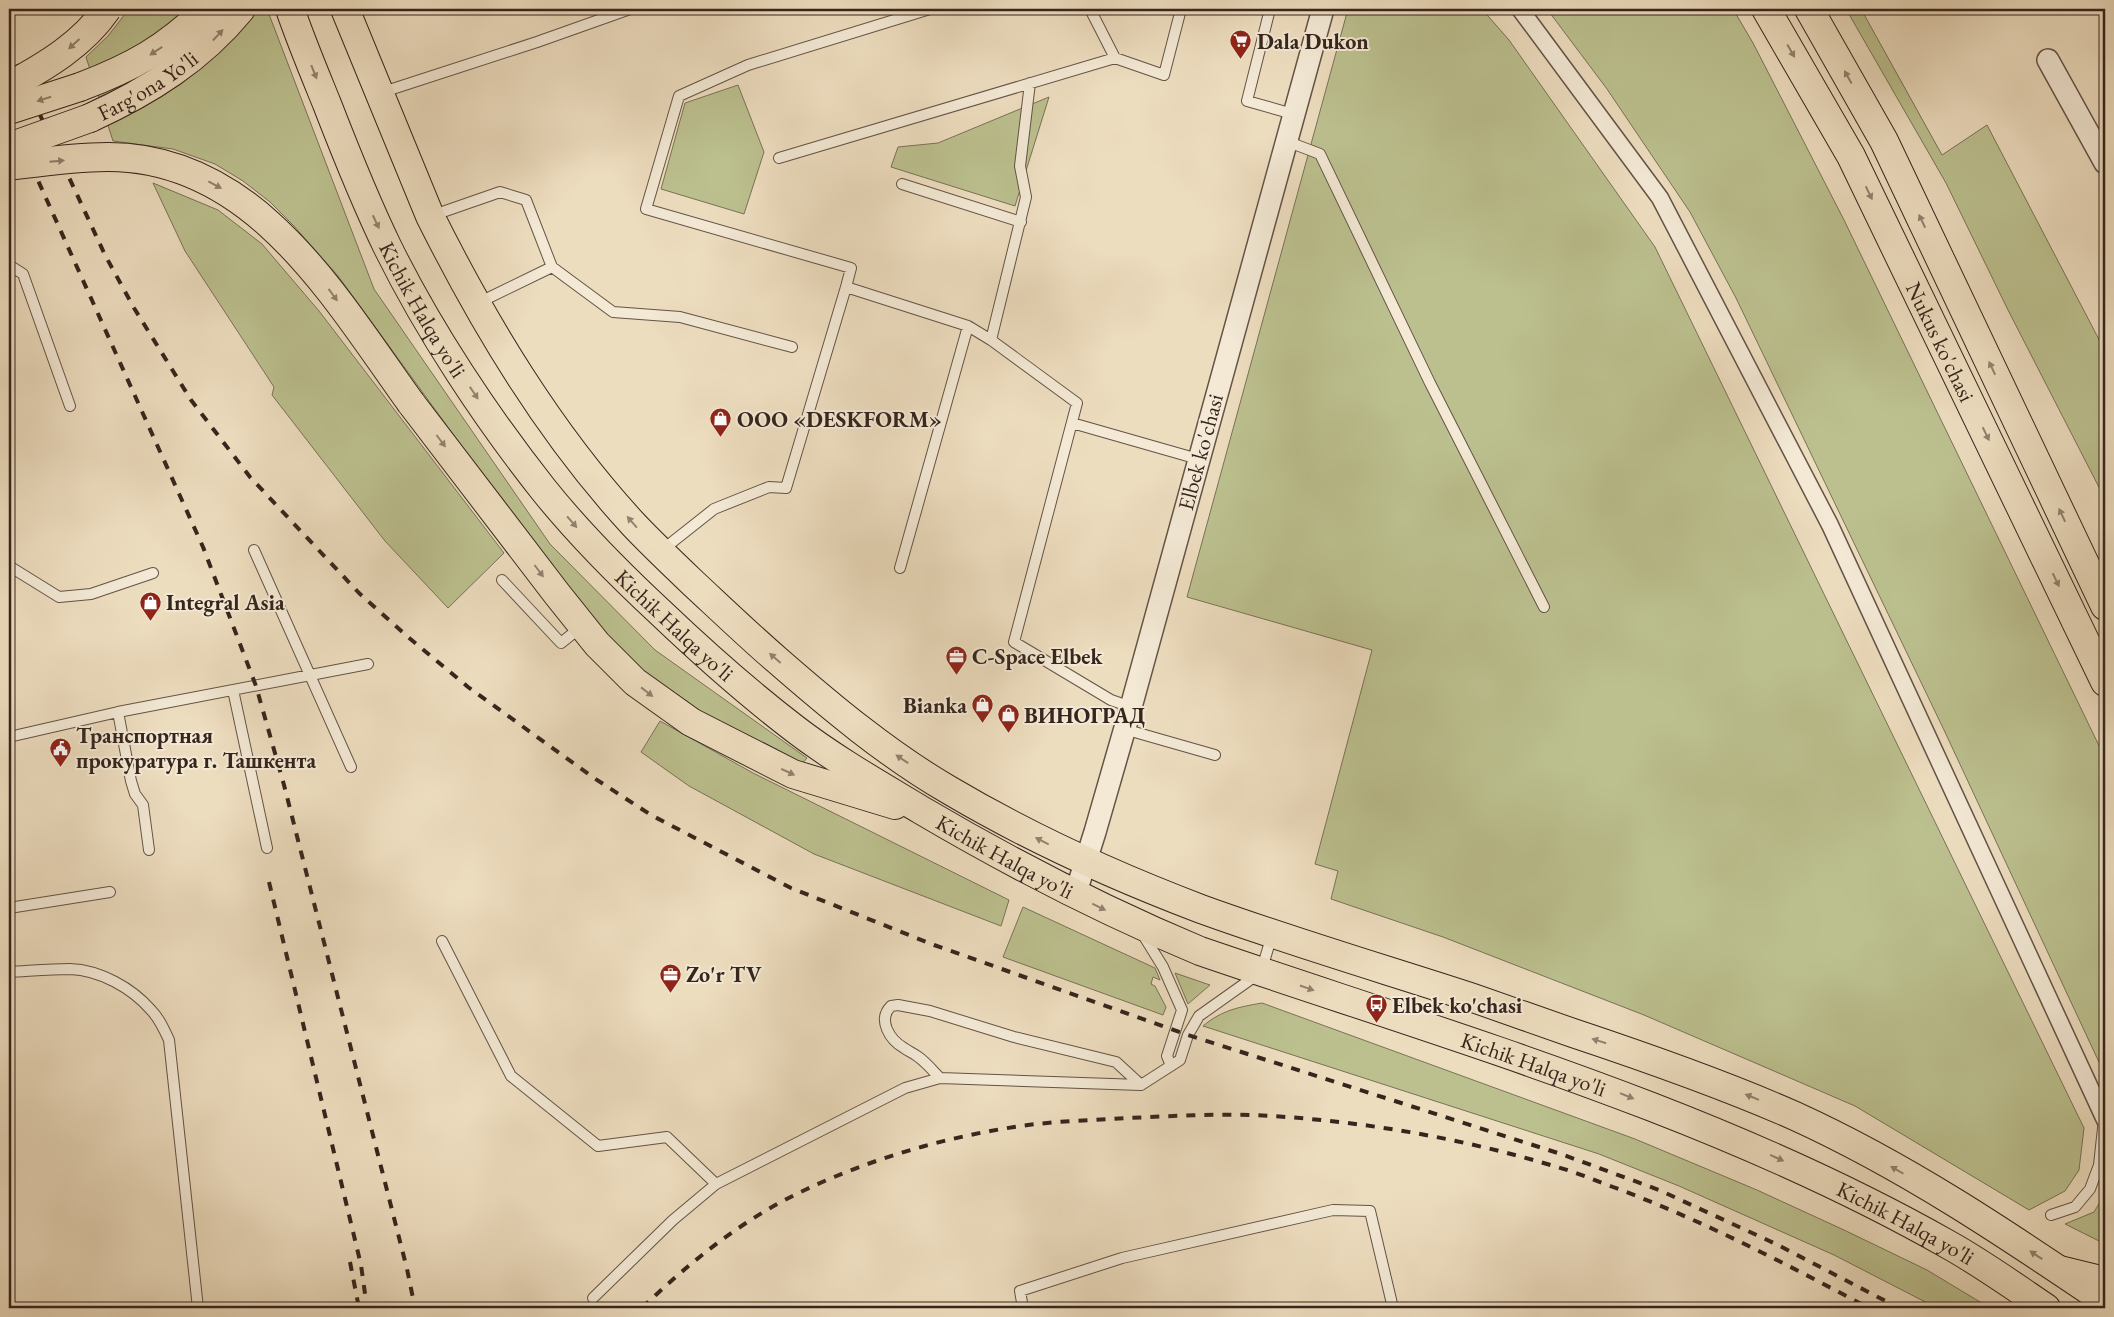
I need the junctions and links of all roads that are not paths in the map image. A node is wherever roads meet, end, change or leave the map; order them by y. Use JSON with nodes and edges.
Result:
{"nodes":[{"id":1,"x":107,"y":9,"type":"edge"},
{"id":2,"x":207,"y":9,"type":"edge"},
{"id":3,"x":241,"y":9,"type":"edge"},
{"id":4,"x":290,"y":9,"type":"edge"},
{"id":5,"x":630,"y":9,"type":"edge"},
{"id":6,"x":930,"y":9,"type":"edge"},
{"id":7,"x":1090,"y":9,"type":"edge"},
{"id":8,"x":1181,"y":9,"type":"edge"},
{"id":9,"x":1270,"y":9,"type":"edge"},
{"id":10,"x":1323,"y":9,"type":"edge"},
{"id":11,"x":1520,"y":9,"type":"edge"},
{"id":12,"x":1766,"y":9,"type":"edge"},
{"id":13,"x":1809,"y":9,"type":"edge"},
{"id":14,"x":347,"y":12,"type":"edge"},
{"id":15,"x":1115,"y":58,"type":"junction"},
{"id":16,"x":2048,"y":60,"type":"dead end"},
{"id":17,"x":1030,"y":83,"type":"junction"},
{"id":18,"x":9,"y":86,"type":"edge"},
{"id":19,"x":380,"y":92,"type":"junction"},
{"id":20,"x":9,"y":110,"type":"edge"},
{"id":21,"x":1293,"y":114,"type":"junction"},
{"id":22,"x":1286,"y":141,"type":"junction"},
{"id":23,"x":9,"y":148,"type":"edge"},
{"id":24,"x":779,"y":158,"type":"dead end"},
{"id":25,"x":2105,"y":163,"type":"edge"},
{"id":26,"x":9,"y":166,"type":"edge"},
{"id":27,"x":902,"y":184,"type":"dead end"},
{"id":28,"x":430,"y":216,"type":"junction"},
{"id":29,"x":1021,"y":222,"type":"junction"},
{"id":30,"x":9,"y":265,"type":"edge"},
{"id":31,"x":552,"y":267,"type":"junction"},
{"id":32,"x":846,"y":286,"type":"junction"},
{"id":33,"x":477,"y":303,"type":"junction"},
{"id":34,"x":968,"y":326,"type":"junction"},
{"id":35,"x":991,"y":340,"type":"junction"},
{"id":36,"x":792,"y":347,"type":"dead end"},
{"id":37,"x":70,"y":406,"type":"dead end"},
{"id":38,"x":1072,"y":423,"type":"junction"},
{"id":39,"x":1198,"y":459,"type":"junction"},
{"id":40,"x":254,"y":550,"type":"dead end"},
{"id":41,"x":661,"y":552,"type":"junction"},
{"id":42,"x":9,"y":566,"type":"edge"},
{"id":43,"x":900,"y":568,"type":"dead end"},
{"id":44,"x":153,"y":573,"type":"dead end"},
{"id":45,"x":502,"y":580,"type":"dead end"},
{"id":46,"x":2105,"y":606,"type":"edge"},
{"id":47,"x":1544,"y":607,"type":"dead end"},
{"id":48,"x":582,"y":625,"type":"junction"},
{"id":49,"x":368,"y":664,"type":"dead end"},
{"id":50,"x":310,"y":675,"type":"junction"},
{"id":51,"x":2105,"y":682,"type":"edge"},
{"id":52,"x":233,"y":690,"type":"junction"},
{"id":53,"x":1131,"y":707,"type":"junction"},
{"id":54,"x":118,"y":712,"type":"junction"},
{"id":55,"x":1124,"y":729,"type":"junction"},
{"id":56,"x":9,"y":737,"type":"edge"},
{"id":57,"x":1215,"y":755,"type":"dead end"},
{"id":58,"x":351,"y":767,"type":"dead end"},
{"id":59,"x":933,"y":817,"type":"junction"},
{"id":60,"x":267,"y":848,"type":"dead end"},
{"id":61,"x":149,"y":850,"type":"dead end"},
{"id":62,"x":1086,"y":862,"type":"junction"},
{"id":63,"x":110,"y":892,"type":"dead end"},
{"id":64,"x":1075,"y":895,"type":"junction"},
{"id":65,"x":9,"y":908,"type":"edge"},
{"id":66,"x":1137,"y":925,"type":"junction"},
{"id":67,"x":1272,"y":934,"type":"junction"},
{"id":68,"x":442,"y":941,"type":"dead end"},
{"id":69,"x":9,"y":972,"type":"edge"},
{"id":70,"x":1261,"y":972,"type":"junction"},
{"id":71,"x":1171,"y":1066,"type":"junction"},
{"id":72,"x":940,"y":1078,"type":"junction"},
{"id":73,"x":1141,"y":1085,"type":"junction"},
{"id":74,"x":2105,"y":1120,"type":"edge"},
{"id":75,"x":716,"y":1184,"type":"junction"},
{"id":76,"x":2051,"y":1215,"type":"dead end"},
{"id":77,"x":2060,"y":1270,"type":"junction"},
{"id":78,"x":2105,"y":1281,"type":"edge"},
{"id":79,"x":594,"y":1298,"type":"dead end"},
{"id":80,"x":2105,"y":1301,"type":"edge"},
{"id":81,"x":198,"y":1308,"type":"edge"},
{"id":82,"x":1023,"y":1308,"type":"edge"},
{"id":83,"x":1393,"y":1308,"type":"edge"},
{"id":84,"x":2046,"y":1308,"type":"edge"}],
"edges":[{"from":1,"to":18,"type":"main road","one_way":true,"bridge":true},
{"from":2,"to":20,"type":"main road","name":"Farg'ona Yo'li","one_way":true,"bridge":true},
{"from":23,"to":3,"type":"main road","name":"Farg'ona Yo'li","one_way":true,"bridge":true},
{"from":4,"to":59,"type":"main road","name":"Kichik Halqa yo'li","one_way":true},
{"from":5,"to":19,"type":"lane"},
{"from":6,"to":32,"type":"lane"},
{"from":7,"to":15,"type":"lane"},
{"from":8,"to":15,"type":"lane"},
{"from":9,"to":21,"type":"lane"},
{"from":10,"to":21,"type":"street","name":"Elbek ko'chasi"},
{"from":11,"to":74,"type":"street"},
{"from":12,"to":51,"type":"main road","name":"Nukus ko'chasi","one_way":true},
{"from":46,"to":13,"type":"main road","name":"Nukus ko'chasi","one_way":true},
{"from":14,"to":19,"type":"main road","name":"Kichik Halqa yo'li"},
{"from":15,"to":17,"type":"lane"},
{"from":16,"to":25,"type":"street"},
{"from":17,"to":24,"type":"lane"},
{"from":17,"to":29,"type":"lane"},
{"from":19,"to":28,"type":"main road","name":"Kichik Halqa yo'li"},
{"from":21,"to":22,"type":"street","name":"Elbek ko'chasi"},
{"from":22,"to":39,"type":"street","name":"Elbek ko'chasi"},
{"from":22,"to":47,"type":"lane"},
{"from":26,"to":48,"type":"main road","one_way":true,"bridge":true},
{"from":27,"to":29,"type":"lane"},
{"from":28,"to":31,"type":"lane"},
{"from":28,"to":33,"type":"main road","name":"Kichik Halqa yo'li"},
{"from":29,"to":35,"type":"lane"},
{"from":30,"to":37,"type":"lane"},
{"from":31,"to":33,"type":"lane"},
{"from":31,"to":36,"type":"lane"},
{"from":32,"to":34,"type":"lane"},
{"from":32,"to":41,"type":"lane"},
{"from":41,"to":33,"type":"main road","name":"Kichik Halqa yo'li","one_way":true},
{"from":34,"to":35,"type":"lane"},
{"from":34,"to":43,"type":"lane"},
{"from":35,"to":38,"type":"lane"},
{"from":38,"to":39,"type":"lane"},
{"from":38,"to":53,"type":"lane"},
{"from":39,"to":53,"type":"street","name":"Elbek ko'chasi"},
{"from":40,"to":50,"type":"lane"},
{"from":62,"to":41,"type":"main road","name":"Kichik Halqa yo'li","one_way":true},
{"from":42,"to":44,"type":"lane"},
{"from":45,"to":48,"type":"lane"},
{"from":48,"to":59,"type":"main road","one_way":true},
{"from":49,"to":50,"type":"lane"},
{"from":50,"to":52,"type":"lane"},
{"from":50,"to":58,"type":"lane"},
{"from":52,"to":54,"type":"lane"},
{"from":52,"to":60,"type":"lane"},
{"from":53,"to":55,"type":"street","name":"Elbek ko'chasi"},
{"from":54,"to":56,"type":"lane"},
{"from":54,"to":61,"type":"lane"},
{"from":55,"to":57,"type":"lane"},
{"from":55,"to":62,"type":"street","name":"Elbek ko'chasi"},
{"from":59,"to":64,"type":"main road","name":"Kichik Halqa yo'li"},
{"from":62,"to":64,"type":"street","name":"Elbek ko'chasi"},
{"from":62,"to":67,"type":"main road","name":"Kichik Halqa yo'li"},
{"from":63,"to":65,"type":"lane"},
{"from":64,"to":66,"type":"main road","name":"Kichik Halqa yo'li","one_way":true},
{"from":66,"to":70,"type":"main road","name":"Kichik Halqa yo'li"},
{"from":66,"to":71,"type":"lane"},
{"from":67,"to":70,"type":"lane"},
{"from":77,"to":67,"type":"main road","name":"Kichik Halqa yo'li","one_way":true},
{"from":68,"to":75,"type":"lane"},
{"from":69,"to":81,"type":"lane"},
{"from":70,"to":71,"type":"lane"},
{"from":70,"to":84,"type":"main road","name":"Kichik Halqa yo'li","one_way":true},
{"from":71,"to":73,"type":"lane"},
{"from":72,"to":73,"type":"lane"},
{"from":72,"to":73,"type":"lane"},
{"from":72,"to":75,"type":"lane"},
{"from":74,"to":76,"type":"lane"},
{"from":75,"to":79,"type":"lane"},
{"from":77,"to":78,"type":"main road"},
{"from":77,"to":80,"type":"main road","name":"Kichik Halqa yo'li"},
{"from":82,"to":83,"type":"lane"}]}
